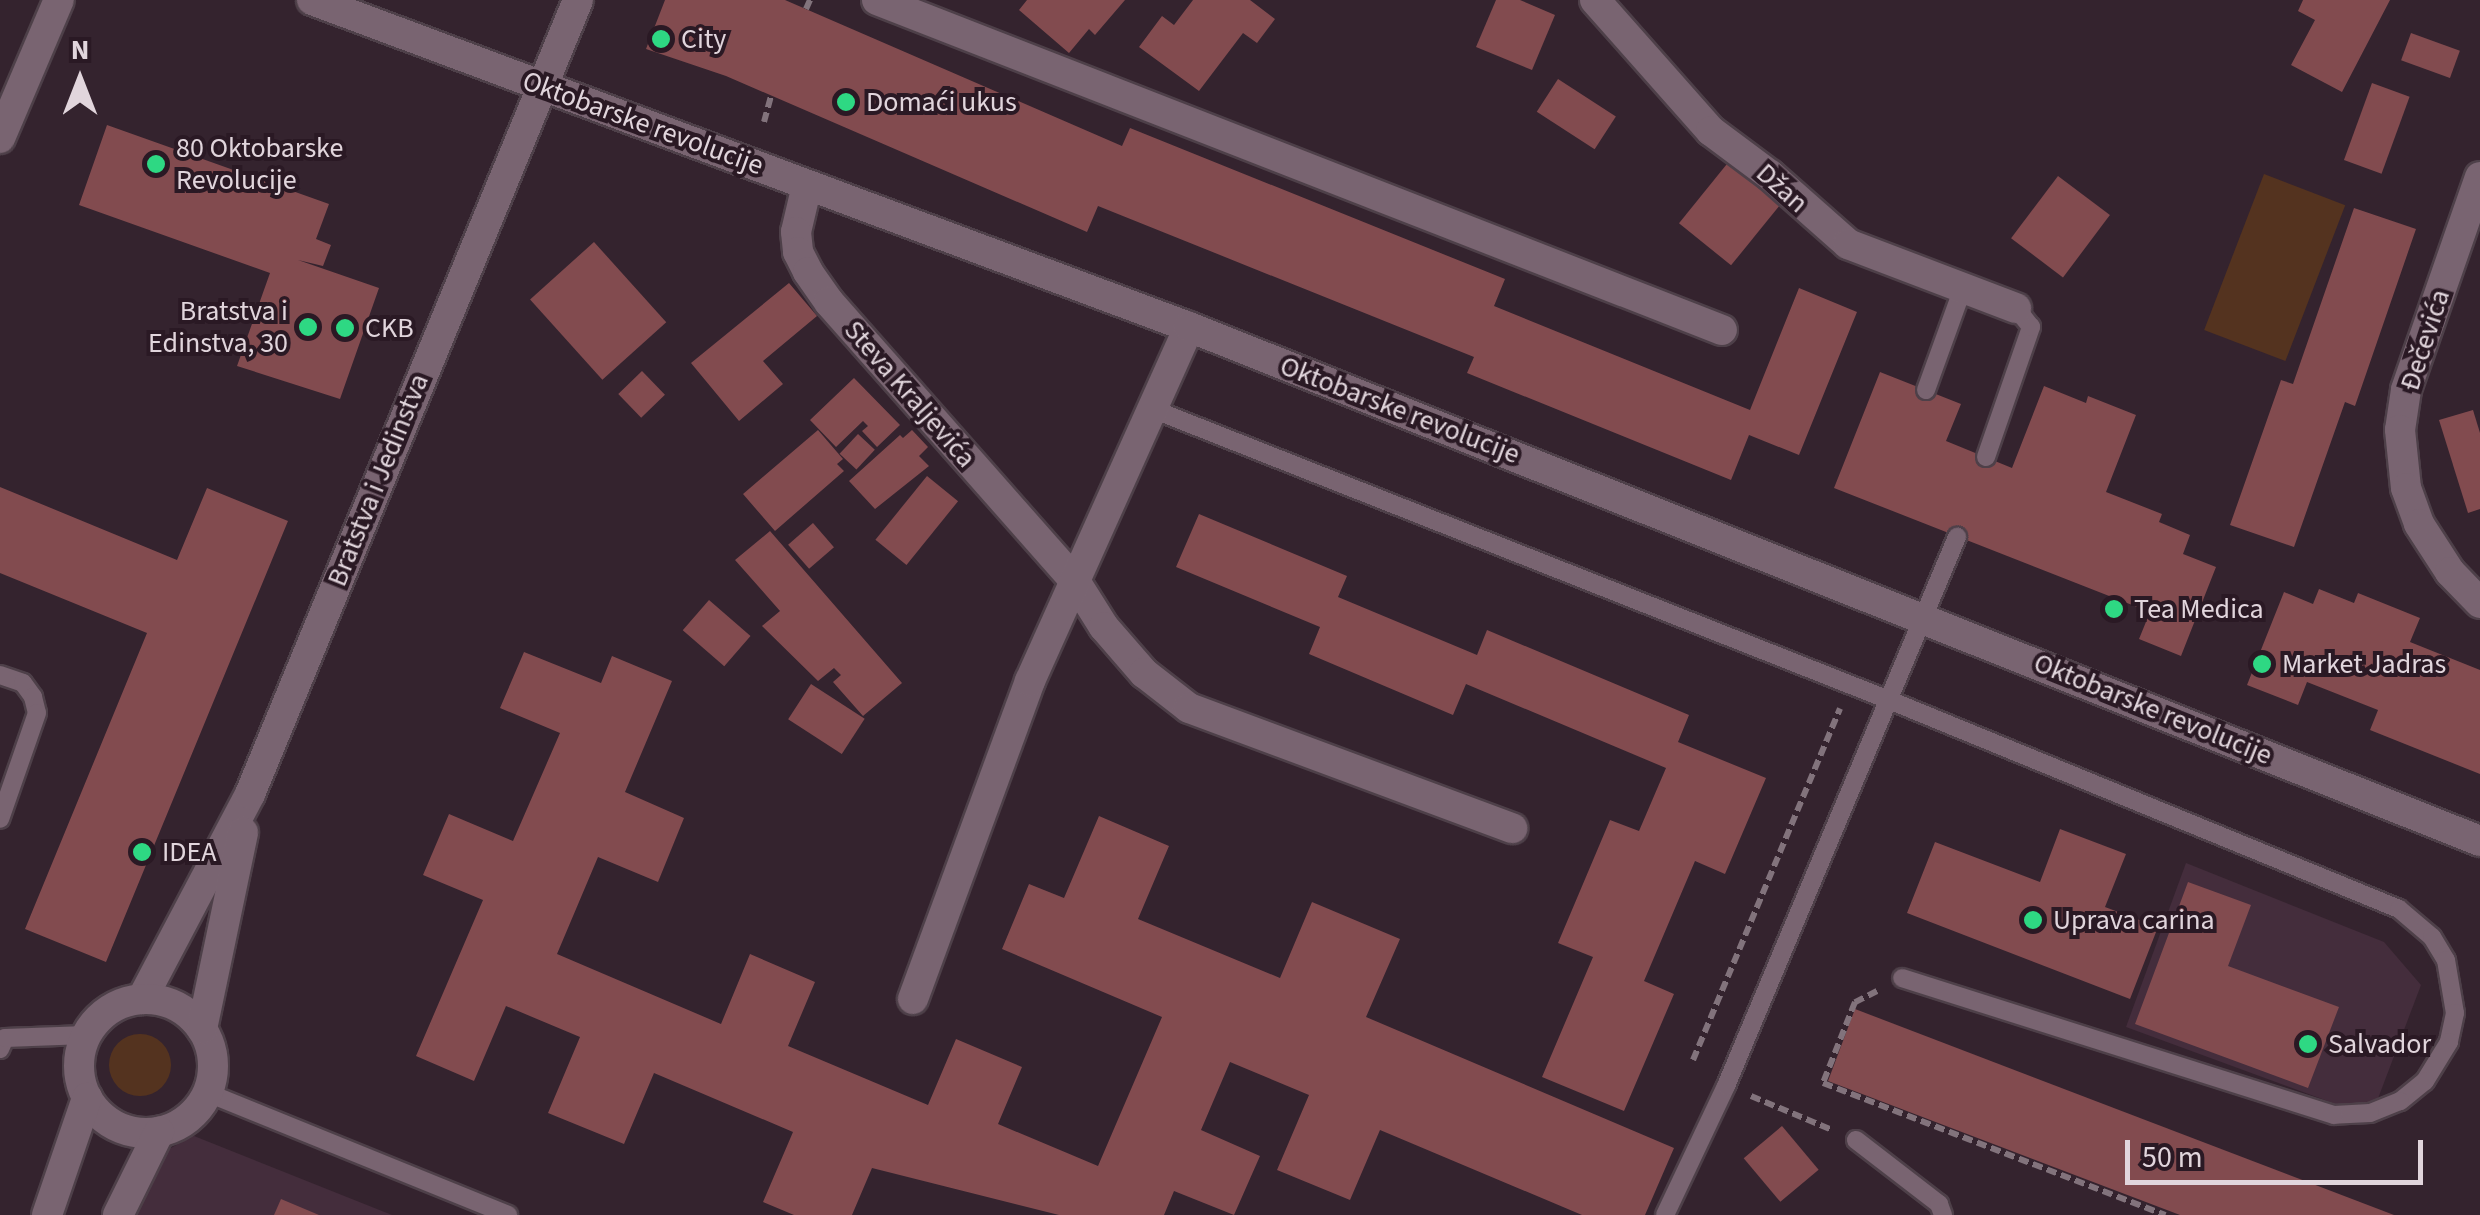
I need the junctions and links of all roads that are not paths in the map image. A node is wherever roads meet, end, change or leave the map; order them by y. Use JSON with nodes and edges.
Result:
{"nodes":[{"id":1,"x":60,"y":0,"type":"edge"},
{"id":2,"x":312,"y":0,"type":"edge"},
{"id":3,"x":578,"y":0,"type":"edge"},
{"id":4,"x":877,"y":0,"type":"edge"},
{"id":5,"x":1595,"y":0,"type":"edge"},
{"id":6,"x":544,"y":87,"type":"junction"},
{"id":7,"x":0,"y":138,"type":"edge"},
{"id":8,"x":2480,"y":177,"type":"edge"},
{"id":9,"x":808,"y":185,"type":"junction"},
{"id":10,"x":1964,"y":288,"type":"junction"},
{"id":11,"x":2016,"y":308,"type":"joint"},
{"id":12,"x":1188,"y":327,"type":"junction"},
{"id":13,"x":1722,"y":330,"type":"dead end"},
{"id":14,"x":1926,"y":390,"type":"dead end"},
{"id":15,"x":1155,"y":410,"type":"junction"},
{"id":16,"x":1986,"y":457,"type":"dead end"},
{"id":17,"x":1957,"y":536,"type":"dead end"},
{"id":18,"x":1076,"y":581,"type":"junction"},
{"id":19,"x":2480,"y":603,"type":"edge"},
{"id":20,"x":1925,"y":617,"type":"junction"},
{"id":21,"x":0,"y":675,"type":"edge"},
{"id":22,"x":1888,"y":700,"type":"junction"},
{"id":23,"x":250,"y":794,"type":"junction"},
{"id":24,"x":0,"y":819,"type":"edge"},
{"id":25,"x":1512,"y":828,"type":"dead end"},
{"id":26,"x":2480,"y":840,"type":"edge"},
{"id":27,"x":1902,"y":978,"type":"road end"},
{"id":28,"x":142,"y":999,"type":"junction"},
{"id":29,"x":913,"y":1000,"type":"dead end"},
{"id":30,"x":202,"y":1028,"type":"junction"},
{"id":31,"x":86,"y":1035,"type":"junction"},
{"id":32,"x":2,"y":1041,"type":"edge"},
{"id":33,"x":208,"y":1093,"type":"junction"},
{"id":34,"x":87,"y":1098,"type":"junction"},
{"id":35,"x":159,"y":1132,"type":"junction"},
{"id":36,"x":1856,"y":1140,"type":"road end"},
{"id":37,"x":47,"y":1215,"type":"edge"},
{"id":38,"x":118,"y":1215,"type":"edge"},
{"id":39,"x":508,"y":1215,"type":"edge"},
{"id":40,"x":1666,"y":1215,"type":"edge"},
{"id":41,"x":1943,"y":1215,"type":"edge"}],
"edges":[{"from":1,"to":7,"type":"street"},
{"from":2,"to":6,"type":"street","name":"Oktobarske revolucije"},
{"from":3,"to":6,"type":"street","name":"Bratstva i Jedinstva"},
{"from":4,"to":13,"type":"street"},
{"from":5,"to":10,"type":"street","name":"Džan"},
{"from":6,"to":9,"type":"street","name":"Oktobarske revolucije"},
{"from":6,"to":23,"type":"street","name":"Bratstva i Jedinstva"},
{"from":8,"to":19,"type":"street","name":"Đečevića"},
{"from":9,"to":12,"type":"street","name":"Oktobarske revolucije"},
{"from":9,"to":18,"type":"street","name":"Steva Kraljevića"},
{"from":10,"to":11,"type":"street","name":"Džan"},
{"from":10,"to":14,"type":"lane"},
{"from":11,"to":16,"type":"lane"},
{"from":12,"to":15,"type":"street"},
{"from":12,"to":20,"type":"street","name":"Oktobarske revolucije"},
{"from":15,"to":18,"type":"street"},
{"from":15,"to":22,"type":"lane"},
{"from":17,"to":20,"type":"lane"},
{"from":18,"to":25,"type":"street","name":"Steva Kraljevića"},
{"from":18,"to":29,"type":"street"},
{"from":20,"to":22,"type":"lane"},
{"from":20,"to":26,"type":"street","name":"Oktobarske revolucije"},
{"from":21,"to":24,"type":"lane"},
{"from":22,"to":27,"type":"lane"},
{"from":22,"to":40,"type":"lane"},
{"from":23,"to":28,"type":"street","name":"Bratstva i Jedinstva"},
{"from":23,"to":30,"type":"street","name":"Bratstva i Jedinstva"},
{"from":28,"to":30,"type":"street"},
{"from":28,"to":31,"type":"street"},
{"from":30,"to":33,"type":"street"},
{"from":31,"to":32,"type":"lane"},
{"from":31,"to":34,"type":"street"},
{"from":33,"to":35,"type":"street"},
{"from":33,"to":39,"type":"lane"},
{"from":34,"to":35,"type":"street"},
{"from":34,"to":37,"type":"street"},
{"from":35,"to":38,"type":"street"},
{"from":36,"to":41,"type":"lane"}]}
